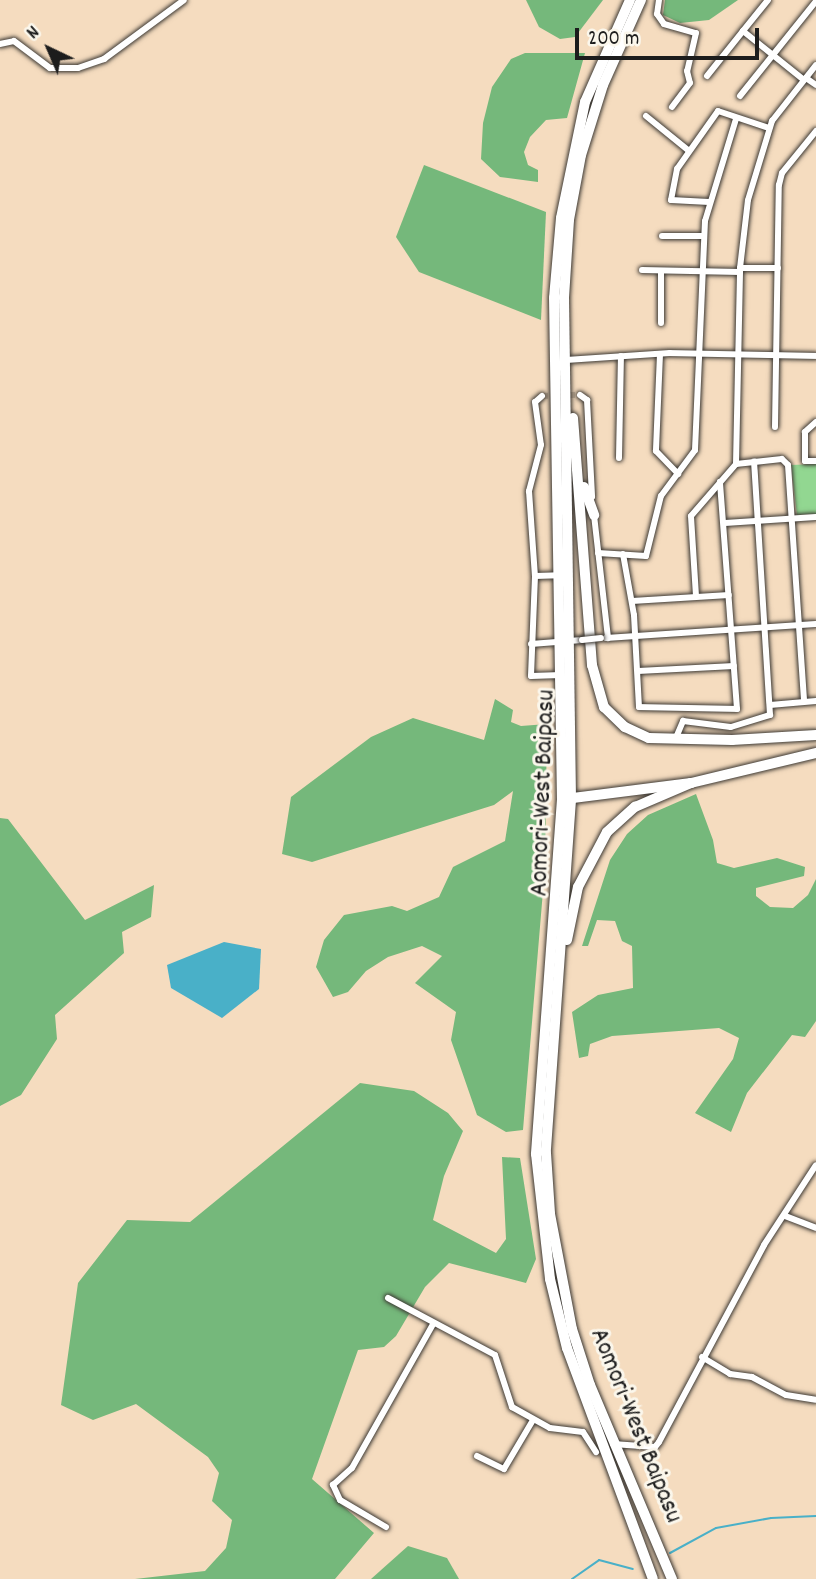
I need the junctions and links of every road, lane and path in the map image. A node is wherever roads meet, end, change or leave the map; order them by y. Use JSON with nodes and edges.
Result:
{"nodes":[{"id":1,"x":184,"y":0,"type":"edge"},
{"id":2,"x":631,"y":0,"type":"edge"},
{"id":3,"x":641,"y":0,"type":"edge"},
{"id":4,"x":659,"y":0,"type":"edge"},
{"id":5,"x":768,"y":0,"type":"edge"},
{"id":6,"x":816,"y":2,"type":"edge"},
{"id":7,"x":743,"y":31,"type":"junction"},
{"id":8,"x":0,"y":44,"type":"edge"},
{"id":9,"x":773,"y":55,"type":"junction"},
{"id":10,"x":816,"y":65,"type":"edge"},
{"id":11,"x":707,"y":76,"type":"dead end"},
{"id":12,"x":805,"y":79,"type":"junction"},
{"id":13,"x":816,"y":85,"type":"edge"},
{"id":14,"x":740,"y":96,"type":"dead end"},
{"id":15,"x":672,"y":107,"type":"dead end"},
{"id":16,"x":646,"y":116,"type":"dead end"},
{"id":17,"x":736,"y":119,"type":"junction"},
{"id":18,"x":769,"y":128,"type":"junction"},
{"id":19,"x":816,"y":131,"type":"edge"},
{"id":20,"x":689,"y":151,"type":"junction"},
{"id":21,"x":709,"y":202,"type":"junction"},
{"id":22,"x":662,"y":236,"type":"dead end"},
{"id":23,"x":703,"y":236,"type":"junction"},
{"id":24,"x":778,"y":268,"type":"junction"},
{"id":25,"x":642,"y":270,"type":"dead end"},
{"id":26,"x":740,"y":270,"type":"junction"},
{"id":27,"x":661,"y":271,"type":"junction"},
{"id":28,"x":700,"y":271,"type":"junction"},
{"id":29,"x":661,"y":323,"type":"dead end"},
{"id":30,"x":660,"y":354,"type":"junction"},
{"id":31,"x":699,"y":355,"type":"junction"},
{"id":32,"x":621,"y":356,"type":"junction"},
{"id":33,"x":740,"y":356,"type":"junction"},
{"id":34,"x":816,"y":356,"type":"edge"},
{"id":35,"x":777,"y":357,"type":"junction"},
{"id":36,"x":566,"y":360,"type":"junction"},
{"id":37,"x":580,"y":395,"type":"dead end"},
{"id":38,"x":542,"y":396,"type":"dead end"},
{"id":39,"x":816,"y":422,"type":"edge"},
{"id":40,"x":775,"y":427,"type":"dead end"},
{"id":41,"x":619,"y":458,"type":"dead end"},
{"id":42,"x":816,"y":461,"type":"edge"},
{"id":43,"x":754,"y":462,"type":"junction"},
{"id":44,"x":578,"y":464,"type":"junction"},
{"id":45,"x":736,"y":464,"type":"junction"},
{"id":46,"x":678,"y":474,"type":"junction"},
{"id":47,"x":720,"y":482,"type":"junction"},
{"id":48,"x":594,"y":514,"type":"junction"},
{"id":49,"x":816,"y":517,"type":"edge"},
{"id":50,"x":792,"y":519,"type":"junction"},
{"id":51,"x":758,"y":521,"type":"junction"},
{"id":52,"x":725,"y":523,"type":"junction"},
{"id":53,"x":598,"y":553,"type":"junction"},
{"id":54,"x":622,"y":554,"type":"junction"},
{"id":55,"x":559,"y":575,"type":"junction"},
{"id":56,"x":535,"y":576,"type":"junction"},
{"id":57,"x":729,"y":594,"type":"junction"},
{"id":58,"x":696,"y":596,"type":"junction"},
{"id":59,"x":632,"y":601,"type":"junction"},
{"id":60,"x":816,"y":624,"type":"edge"},
{"id":61,"x":799,"y":626,"type":"junction"},
{"id":62,"x":766,"y":628,"type":"junction"},
{"id":63,"x":732,"y":630,"type":"junction"},
{"id":64,"x":604,"y":638,"type":"junction"},
{"id":65,"x":635,"y":638,"type":"junction"},
{"id":66,"x":571,"y":641,"type":"junction"},
{"id":67,"x":531,"y":644,"type":"junction"},
{"id":68,"x":734,"y":666,"type":"junction"},
{"id":69,"x":638,"y":671,"type":"junction"},
{"id":70,"x":563,"y":676,"type":"junction"},
{"id":71,"x":816,"y":701,"type":"edge"},
{"id":72,"x":804,"y":702,"type":"junction"},
{"id":73,"x":770,"y":705,"type":"junction"},
{"id":74,"x":816,"y":735,"type":"edge"},
{"id":75,"x":675,"y":740,"type":"junction"},
{"id":76,"x":816,"y":752,"type":"edge"},
{"id":77,"x":691,"y":783,"type":"junction"},
{"id":78,"x":566,"y":799,"type":"junction"},
{"id":79,"x":553,"y":1022,"type":"junction"},
{"id":80,"x":816,"y":1165,"type":"edge"},
{"id":81,"x":785,"y":1216,"type":"junction"},
{"id":82,"x":816,"y":1228,"type":"edge"},
{"id":83,"x":388,"y":1298,"type":"dead end"},
{"id":84,"x":433,"y":1324,"type":"junction"},
{"id":85,"x":702,"y":1357,"type":"junction"},
{"id":86,"x":816,"y":1400,"type":"edge"},
{"id":87,"x":533,"y":1420,"type":"junction"},
{"id":88,"x":594,"y":1437,"type":"junction"},
{"id":89,"x":615,"y":1444,"type":"junction"},
{"id":90,"x":596,"y":1452,"type":"dead end"},
{"id":91,"x":477,"y":1456,"type":"dead end"},
{"id":92,"x":386,"y":1527,"type":"dead end"},
{"id":93,"x":653,"y":1579,"type":"edge"},
{"id":94,"x":671,"y":1579,"type":"edge"}],
"edges":[{"from":1,"to":8,"type":"street"},
{"from":2,"to":55,"type":"highway","name":"Aomori-West Baipasu"},
{"from":3,"to":36,"type":"highway","name":"Aomori-West Baipasu"},
{"from":4,"to":15,"type":"street"},
{"from":5,"to":7,"type":"street"},
{"from":6,"to":9,"type":"street"},
{"from":7,"to":9,"type":"street"},
{"from":7,"to":11,"type":"street"},
{"from":9,"to":12,"type":"street"},
{"from":9,"to":14,"type":"street"},
{"from":10,"to":12,"type":"street"},
{"from":12,"to":13,"type":"street"},
{"from":12,"to":18,"type":"street"},
{"from":16,"to":20,"type":"street"},
{"from":17,"to":18,"type":"street"},
{"from":17,"to":20,"type":"street"},
{"from":17,"to":21,"type":"street"},
{"from":18,"to":26,"type":"street"},
{"from":19,"to":24,"type":"street"},
{"from":20,"to":21,"type":"street"},
{"from":21,"to":23,"type":"street"},
{"from":22,"to":23,"type":"street"},
{"from":23,"to":28,"type":"street"},
{"from":24,"to":26,"type":"street"},
{"from":24,"to":35,"type":"street"},
{"from":25,"to":27,"type":"street"},
{"from":26,"to":28,"type":"street"},
{"from":26,"to":33,"type":"street"},
{"from":27,"to":28,"type":"street"},
{"from":27,"to":29,"type":"street"},
{"from":28,"to":31,"type":"street"},
{"from":30,"to":31,"type":"street"},
{"from":30,"to":32,"type":"street"},
{"from":30,"to":46,"type":"street"},
{"from":31,"to":33,"type":"street"},
{"from":31,"to":46,"type":"street"},
{"from":32,"to":36,"type":"street"},
{"from":32,"to":41,"type":"street"},
{"from":33,"to":35,"type":"street"},
{"from":33,"to":45,"type":"street"},
{"from":34,"to":35,"type":"street"},
{"from":35,"to":40,"type":"street"},
{"from":36,"to":44,"type":"highway"},
{"from":36,"to":66,"type":"highway","name":"Aomori-West Baipasu"},
{"from":37,"to":48,"type":"street"},
{"from":38,"to":56,"type":"street"},
{"from":39,"to":42,"type":"street"},
{"from":43,"to":45,"type":"street"},
{"from":43,"to":50,"type":"street"},
{"from":43,"to":51,"type":"street"},
{"from":44,"to":48,"type":"highway"},
{"from":44,"to":75,"type":"highway"},
{"from":45,"to":47,"type":"street"},
{"from":46,"to":54,"type":"street"},
{"from":47,"to":52,"type":"street"},
{"from":47,"to":58,"type":"street"},
{"from":48,"to":53,"type":"street"},
{"from":49,"to":50,"type":"street"},
{"from":50,"to":51,"type":"street"},
{"from":50,"to":61,"type":"street"},
{"from":51,"to":52,"type":"street"},
{"from":51,"to":62,"type":"street"},
{"from":52,"to":57,"type":"street"},
{"from":53,"to":54,"type":"street"},
{"from":53,"to":64,"type":"street"},
{"from":54,"to":59,"type":"street"},
{"from":55,"to":56,"type":"street"},
{"from":55,"to":66,"type":"highway","name":"Aomori-West Baipasu"},
{"from":56,"to":67,"type":"street"},
{"from":57,"to":58,"type":"street"},
{"from":57,"to":63,"type":"street"},
{"from":58,"to":59,"type":"street"},
{"from":59,"to":65,"type":"street"},
{"from":60,"to":61,"type":"street"},
{"from":61,"to":62,"type":"street"},
{"from":61,"to":72,"type":"street"},
{"from":62,"to":63,"type":"street"},
{"from":62,"to":73,"type":"street"},
{"from":63,"to":65,"type":"street"},
{"from":63,"to":68,"type":"street"},
{"from":64,"to":65,"type":"street"},
{"from":64,"to":66,"type":"street","bridge":true},
{"from":65,"to":69,"type":"street"},
{"from":66,"to":67,"type":"street"},
{"from":66,"to":70,"type":"highway","name":"Aomori-West Baipasu"},
{"from":66,"to":78,"type":"highway","name":"Aomori-West Baipasu"},
{"from":67,"to":70,"type":"street"},
{"from":68,"to":69,"type":"street"},
{"from":68,"to":69,"type":"street"},
{"from":70,"to":78,"type":"highway","name":"Aomori-West Baipasu"},
{"from":71,"to":72,"type":"street"},
{"from":72,"to":73,"type":"street"},
{"from":73,"to":75,"type":"street"},
{"from":74,"to":75,"type":"highway"},
{"from":76,"to":77,"type":"highway"},
{"from":77,"to":78,"type":"highway"},
{"from":77,"to":79,"type":"highway"},
{"from":78,"to":79,"type":"highway","name":"Aomori-West Baipasu"},
{"from":78,"to":88,"type":"highway","name":"Aomori-West Baipasu"},
{"from":79,"to":89,"type":"highway","name":"Aomori-West Baipasu"},
{"from":80,"to":81,"type":"street"},
{"from":81,"to":82,"type":"street"},
{"from":81,"to":85,"type":"street"},
{"from":83,"to":84,"type":"street"},
{"from":84,"to":87,"type":"street"},
{"from":84,"to":92,"type":"street"},
{"from":85,"to":86,"type":"street"},
{"from":85,"to":89,"type":"street"},
{"from":87,"to":88,"type":"street"},
{"from":87,"to":91,"type":"street"},
{"from":88,"to":89,"type":"street"},
{"from":88,"to":90,"type":"street"},
{"from":88,"to":93,"type":"highway","name":"Aomori-West Baipasu"},
{"from":89,"to":94,"type":"highway","name":"Aomori-West Baipasu"}]}
